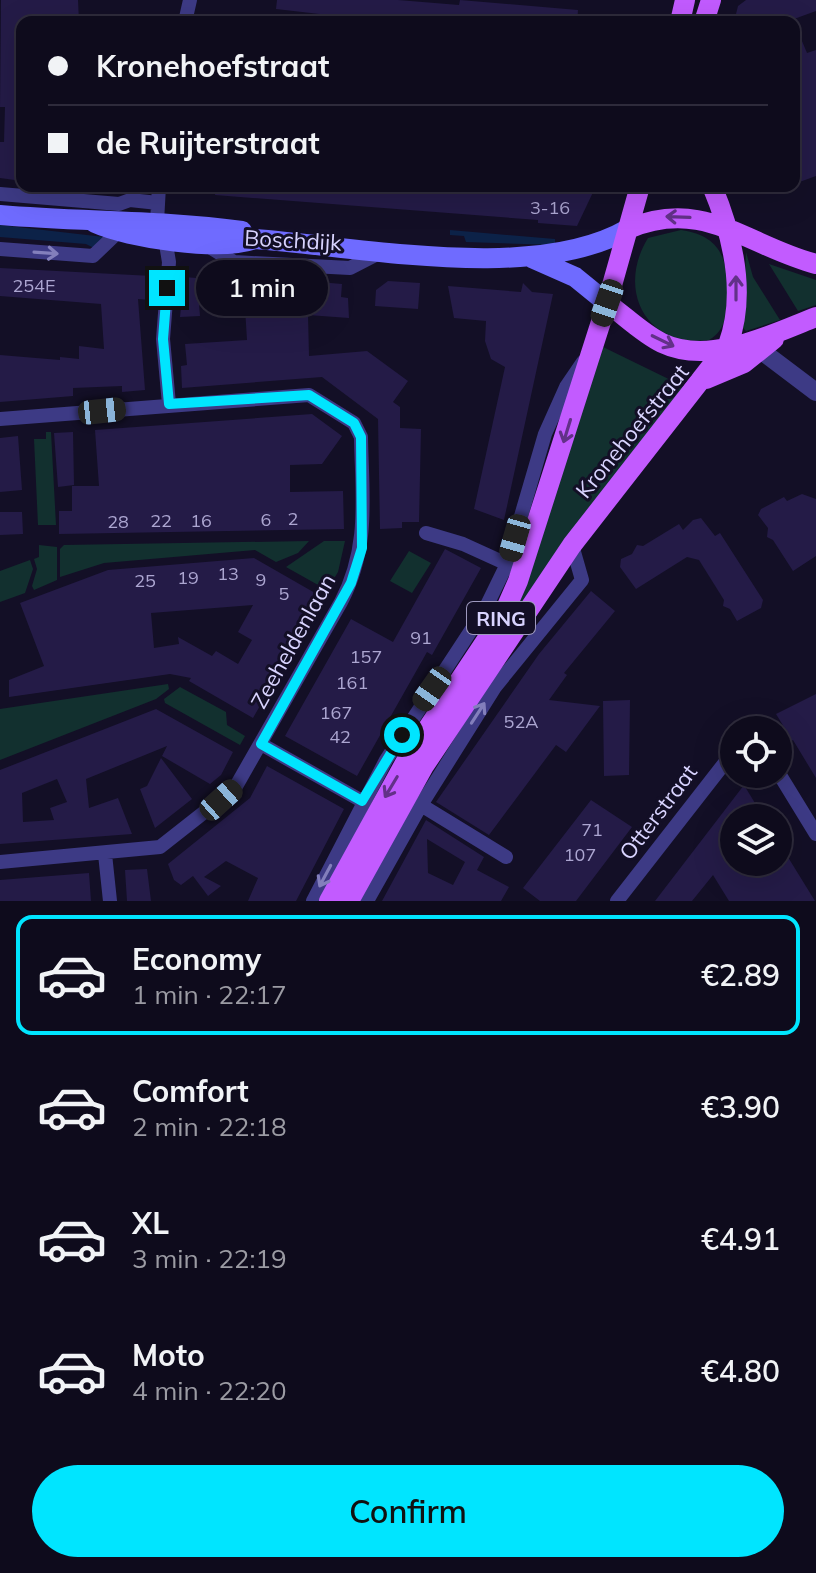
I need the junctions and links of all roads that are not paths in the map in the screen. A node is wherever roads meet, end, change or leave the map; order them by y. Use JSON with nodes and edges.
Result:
{"nodes":[{"id":1,"x":159,"y":192,"type":"edge"},
{"id":2,"x":638,"y":192,"type":"edge"},
{"id":3,"x":714,"y":192,"type":"edge"},
{"id":4,"x":0,"y":194,"type":"edge"},
{"id":5,"x":0,"y":215,"type":"edge"},
{"id":6,"x":160,"y":221,"type":"junction"},
{"id":7,"x":95,"y":223,"type":"junction"},
{"id":8,"x":628,"y":229,"type":"junction"},
{"id":9,"x":729,"y":230,"type":"junction"},
{"id":10,"x":117,"y":233,"type":"junction"},
{"id":11,"x":255,"y":239,"type":"junction"},
{"id":12,"x":200,"y":241,"type":"junction"},
{"id":13,"x":0,"y":249,"type":"edge"},
{"id":14,"x":384,"y":250,"type":"junction"},
{"id":15,"x":532,"y":258,"type":"junction"},
{"id":16,"x":816,"y":264,"type":"edge"},
{"id":17,"x":607,"y":303,"type":"junction"},
{"id":18,"x":816,"y":317,"type":"edge"},
{"id":19,"x":728,"y":345,"type":"junction"},
{"id":20,"x":755,"y":346,"type":"junction"},
{"id":21,"x":593,"y":347,"type":"junction"},
{"id":22,"x":706,"y":379,"type":"junction"},
{"id":23,"x":816,"y":392,"type":"edge"},
{"id":24,"x":169,"y":404,"type":"junction"},
{"id":25,"x":0,"y":419,"type":"edge"},
{"id":26,"x":426,"y":533,"type":"dead end"},
{"id":27,"x":572,"y":545,"type":"junction"},
{"id":28,"x":507,"y":564,"type":"junction"},
{"id":29,"x":261,"y":744,"type":"junction"},
{"id":30,"x":720,"y":769,"type":"edge"},
{"id":31,"x":788,"y":788,"type":"edge"},
{"id":32,"x":362,"y":801,"type":"junction"},
{"id":33,"x":421,"y":805,"type":"junction"},
{"id":34,"x":816,"y":834,"type":"edge"},
{"id":35,"x":105,"y":854,"type":"junction"},
{"id":36,"x":506,"y":857,"type":"dead end"},
{"id":37,"x":0,"y":862,"type":"edge"},
{"id":38,"x":110,"y":901,"type":"edge"},
{"id":39,"x":313,"y":901,"type":"edge"},
{"id":40,"x":329,"y":901,"type":"edge"},
{"id":41,"x":349,"y":901,"type":"edge"},
{"id":42,"x":367,"y":901,"type":"edge"},
{"id":43,"x":617,"y":901,"type":"edge"}],
"edges":[{"from":1,"to":6,"type":"street"},
{"from":2,"to":8,"type":"main road","number":"RING"},
{"from":3,"to":9,"type":"main road","number":"RING"},
{"from":4,"to":6,"type":"street","name":"Boschdijk"},
{"from":5,"to":7,"type":"main road","name":"Boschdijk"},
{"from":6,"to":7,"type":"main road","name":"Boschdijk"},
{"from":6,"to":10,"type":"main road","name":"Boschdijk"},
{"from":6,"to":11,"type":"main road","name":"Boschdijk"},
{"from":6,"to":12,"type":"main road","name":"Boschdijk"},
{"from":6,"to":24,"type":"street"},
{"from":7,"to":10,"type":"main road","name":"Boschdijk"},
{"from":9,"to":8,"type":"main road","name":"Boschdijk","one_way":true},
{"from":8,"to":15,"type":"main road","name":"Boschdijk"},
{"from":8,"to":17,"type":"main road","number":"RING"},
{"from":9,"to":16,"type":"main road","name":"Boschdijk"},
{"from":19,"to":9,"type":"main road","number":"RING","one_way":true},
{"from":13,"to":10,"type":"street","one_way":true},
{"from":11,"to":12,"type":"main road","name":"Boschdijk"},
{"from":11,"to":14,"type":"main road","name":"Boschdijk"},
{"from":12,"to":14,"type":"street","name":"Boschdijk"},
{"from":14,"to":15,"type":"main road","name":"Boschdijk"},
{"from":15,"to":17,"type":"main road","name":"Boschdijk"},
{"from":17,"to":19,"type":"main road","name":"Boschdijk","one_way":true},
{"from":17,"to":21,"type":"main road","name":"Kronehoefstraat","number":"RING"},
{"from":18,"to":20,"type":"main road"},
{"from":19,"to":20,"type":"main road","name":"Boschdijk"},
{"from":19,"to":22,"type":"main road","name":"Kronehoefstraat","number":"RING"},
{"from":20,"to":22,"type":"main road"},
{"from":20,"to":23,"type":"street"},
{"from":21,"to":28,"type":"street","name":"Kronehoefstraat"},
{"from":21,"to":40,"type":"main road","name":"Kronehoefstraat","number":"RING","one_way":true},
{"from":22,"to":27,"type":"main road","name":"Kronehoefstraat","number":"RING"},
{"from":24,"to":25,"type":"street","name":"Zeeheldenlaan"},
{"from":24,"to":29,"type":"street","name":"Zeeheldenlaan"},
{"from":26,"to":28,"type":"street"},
{"from":33,"to":27,"type":"street","one_way":true},
{"from":27,"to":41,"type":"main road","name":"Kronehoefstraat","number":"RING"},
{"from":28,"to":32,"type":"street","name":"Kronehoefstraat"},
{"from":29,"to":32,"type":"street"},
{"from":29,"to":35,"type":"street","name":"Zeeheldenlaan"},
{"from":30,"to":43,"type":"street","name":"Otterstraat"},
{"from":31,"to":34,"type":"street"},
{"from":32,"to":39,"type":"street","name":"Kronehoefstraat","one_way":true},
{"from":33,"to":36,"type":"street"},
{"from":33,"to":42,"type":"street"},
{"from":35,"to":37,"type":"street","name":"Zeeheldenlaan"},
{"from":35,"to":38,"type":"street"}]}
